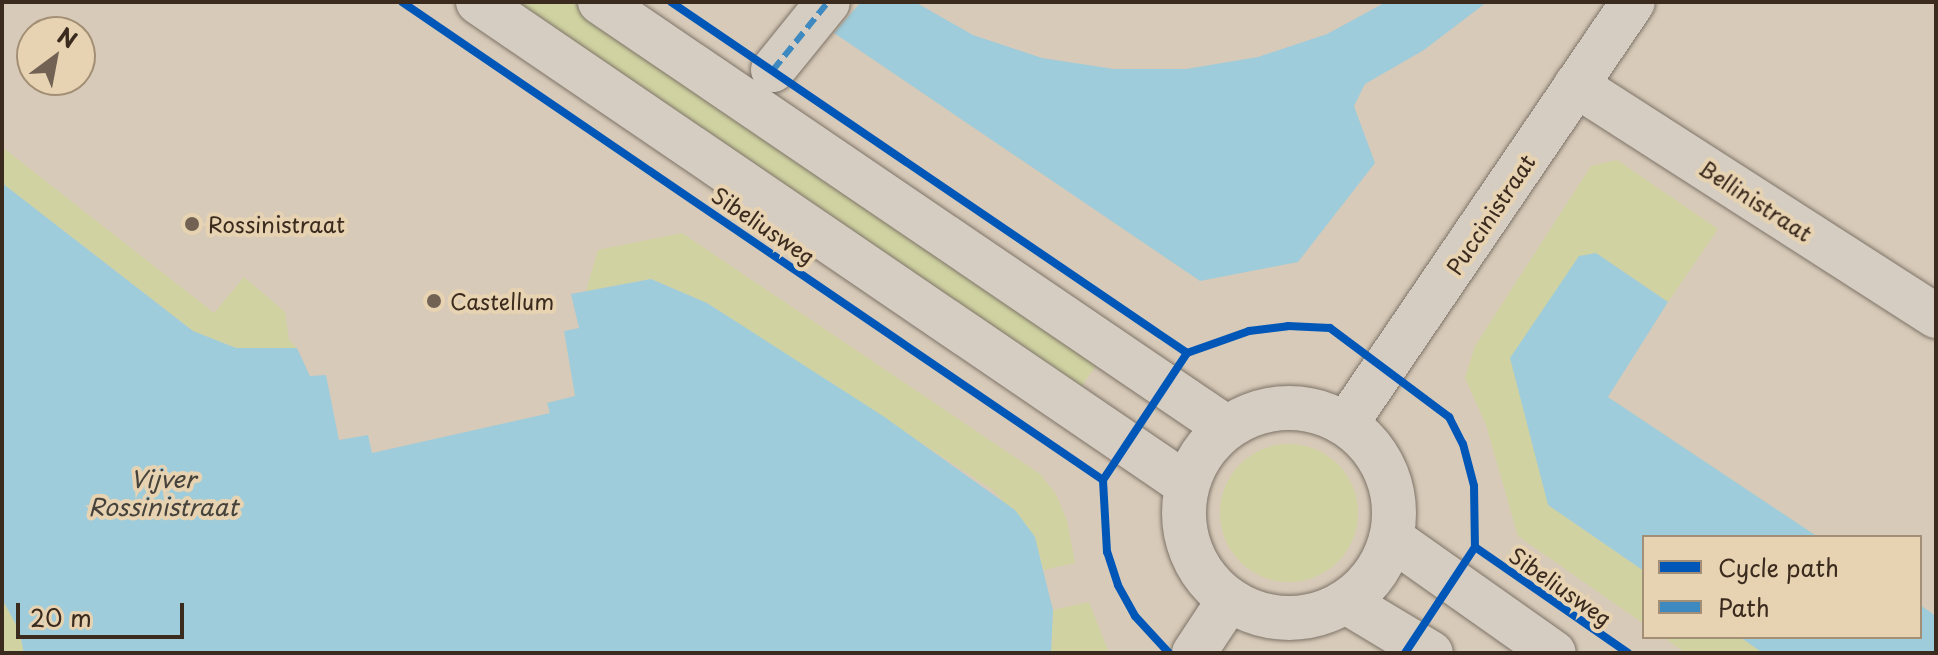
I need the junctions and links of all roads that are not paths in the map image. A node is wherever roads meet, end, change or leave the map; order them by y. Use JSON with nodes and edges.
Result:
{"nodes":[{"id":1,"x":478,"y":2,"type":"edge"},
{"id":2,"x":600,"y":2,"type":"edge"},
{"id":3,"x":828,"y":2,"type":"edge"},
{"id":4,"x":1633,"y":2,"type":"edge"},
{"id":5,"x":773,"y":70,"type":"dead end"},
{"id":6,"x":1576,"y":85,"type":"junction"},
{"id":7,"x":1936,"y":316,"type":"edge"},
{"id":8,"x":1346,"y":424,"type":"junction"},
{"id":9,"x":1227,"y":428,"type":"junction"},
{"id":10,"x":1187,"y":485,"type":"junction"},
{"id":11,"x":1391,"y":538,"type":"junction"},
{"id":12,"x":1229,"y":600,"type":"junction"},
{"id":13,"x":1346,"y":602,"type":"junction"},
{"id":14,"x":1194,"y":653,"type":"edge"},
{"id":15,"x":1431,"y":653,"type":"edge"},
{"id":16,"x":1554,"y":653,"type":"edge"}],
"edges":[{"from":1,"to":10,"type":"street","name":"Sibeliusweg"},
{"from":2,"to":9,"type":"street"},
{"from":3,"to":5,"type":"street"},
{"from":4,"to":6,"type":"street","name":"Puccinistraat"},
{"from":6,"to":7,"type":"street","name":"Bellinistraat"},
{"from":6,"to":8,"type":"street","name":"Puccinistraat"},
{"from":8,"to":9,"type":"street"},
{"from":8,"to":11,"type":"street"},
{"from":9,"to":10,"type":"street"},
{"from":10,"to":12,"type":"street"},
{"from":11,"to":13,"type":"street"},
{"from":11,"to":16,"type":"street"},
{"from":12,"to":13,"type":"street"},
{"from":12,"to":14,"type":"street"},
{"from":13,"to":15,"type":"street"}]}
